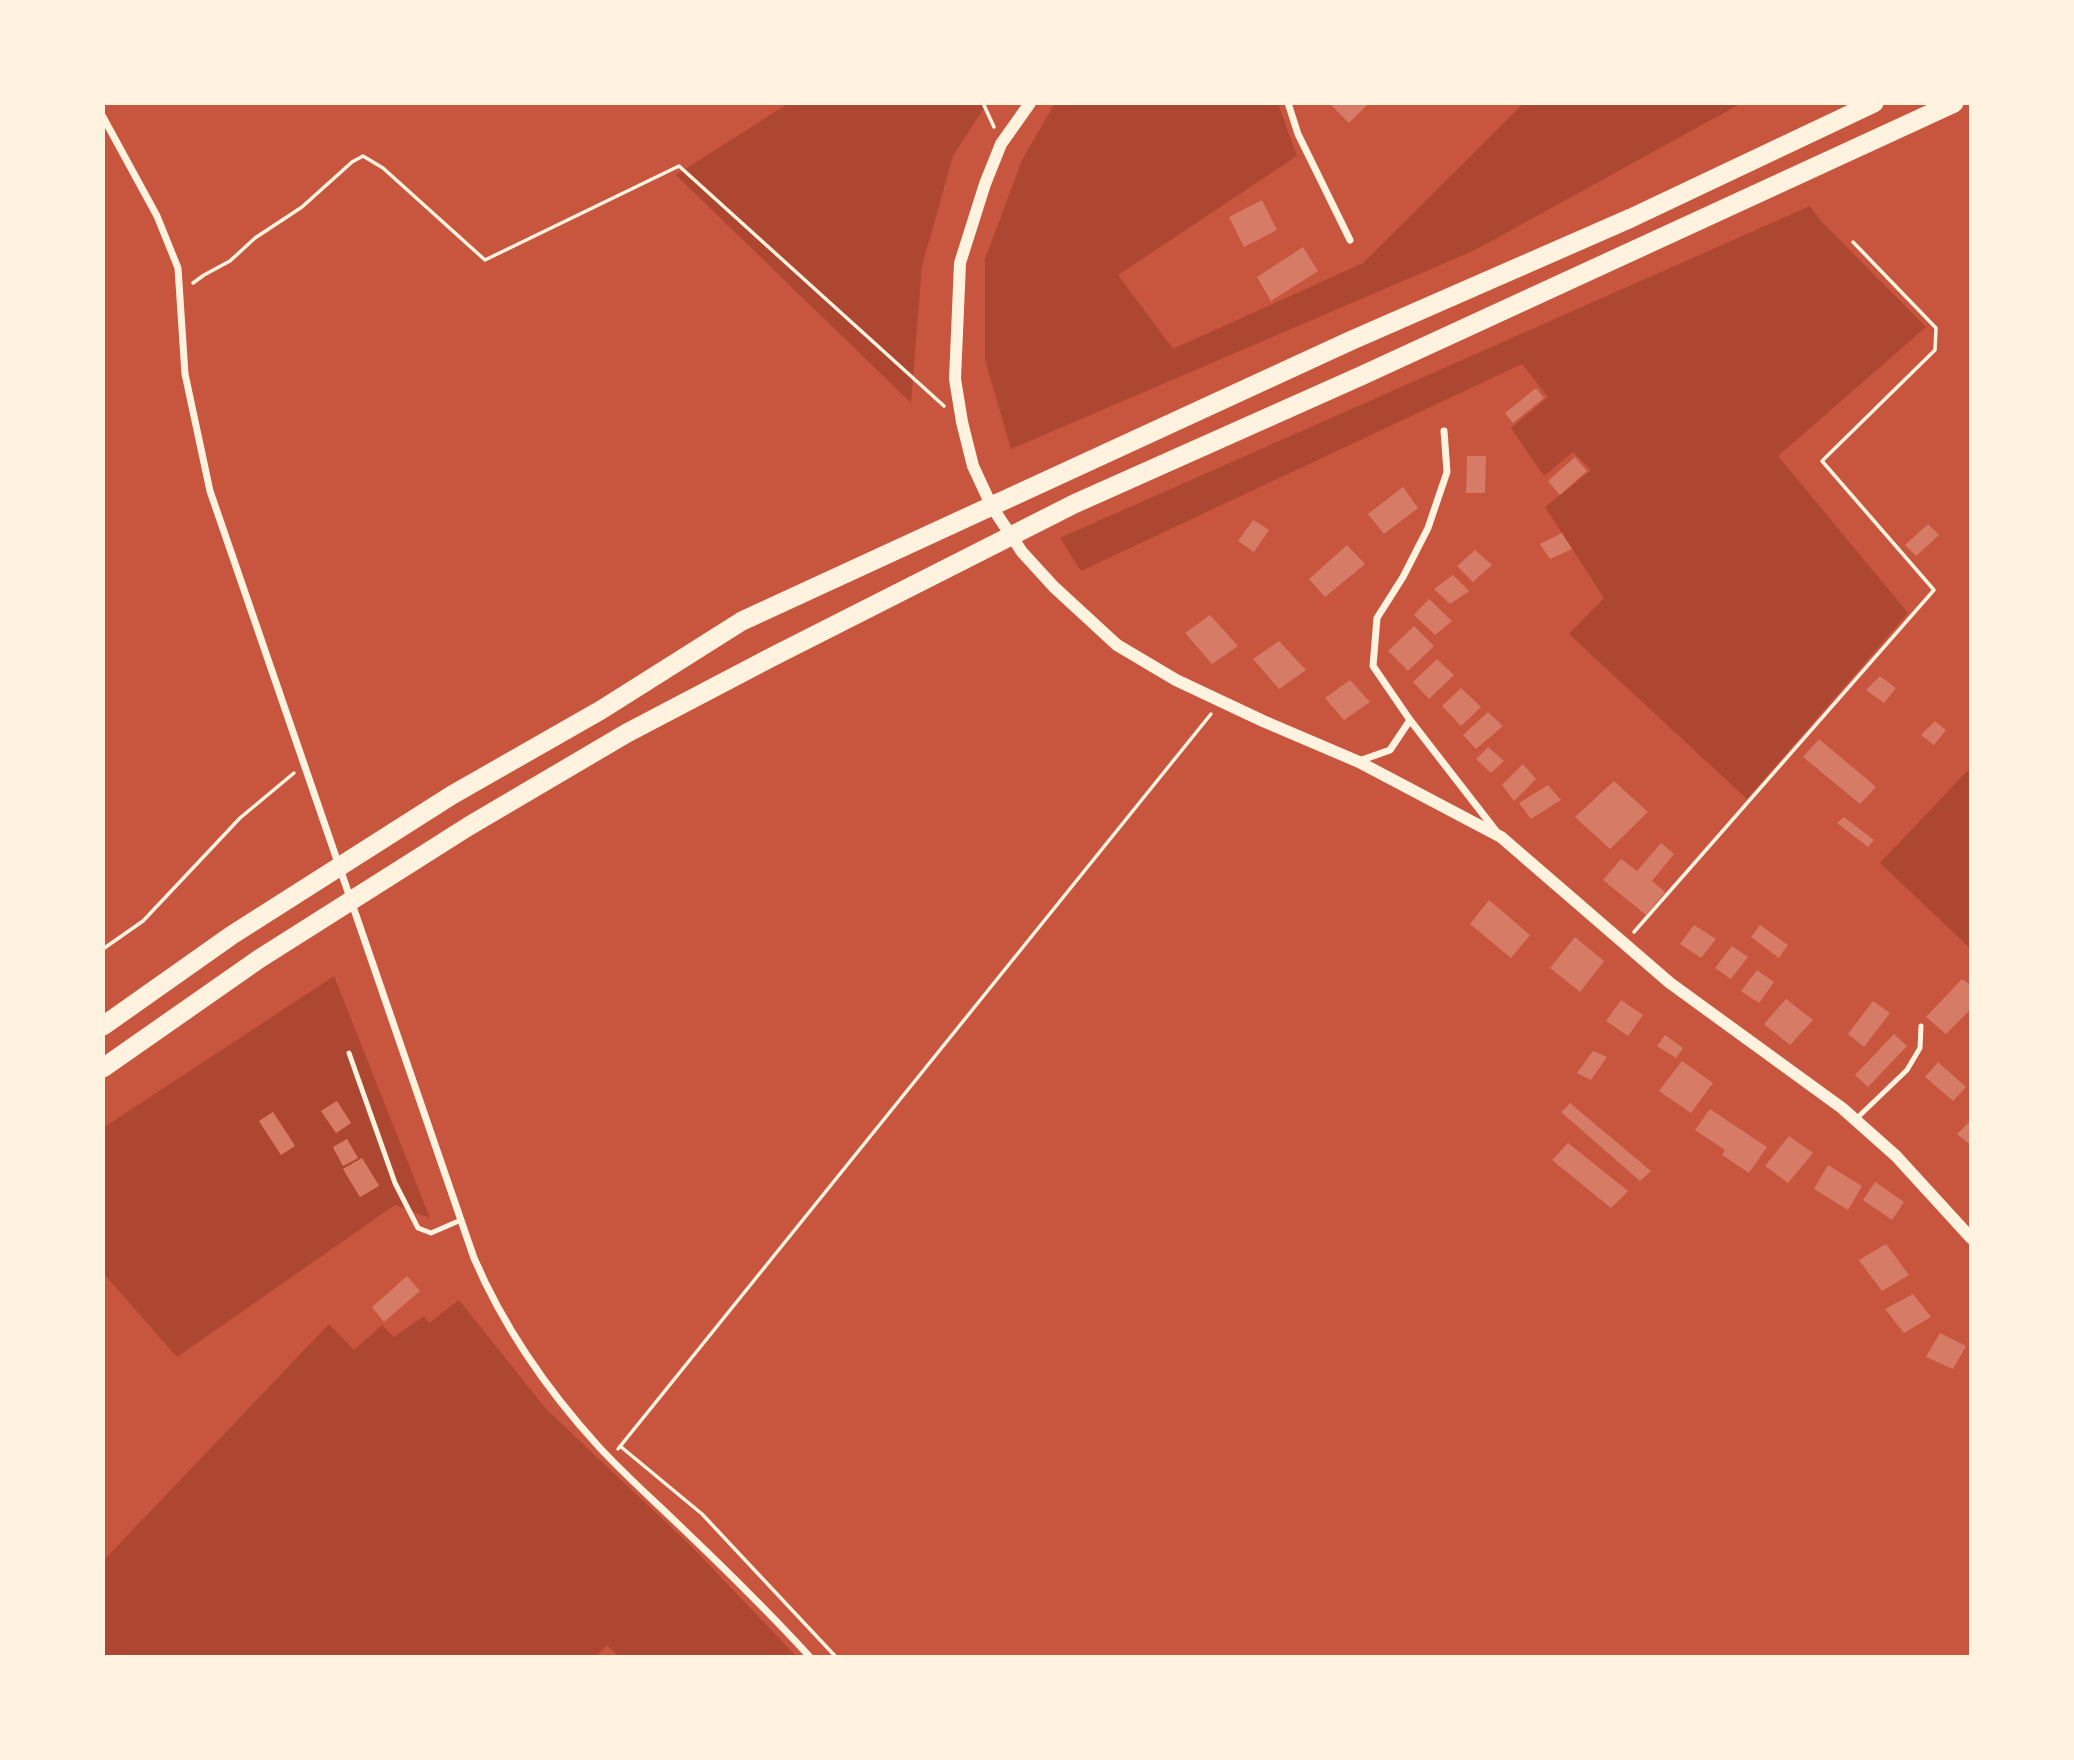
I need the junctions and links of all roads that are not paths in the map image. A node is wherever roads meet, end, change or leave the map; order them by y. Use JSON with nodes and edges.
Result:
{"nodes":[{"id":1,"x":1030,"y":103,"type":"edge"},
{"id":2,"x":1288,"y":103,"type":"edge"},
{"id":3,"x":1874,"y":103,"type":"edge"},
{"id":4,"x":1955,"y":103,"type":"edge"},
{"id":5,"x":103,"y":117,"type":"edge"},
{"id":6,"x":1350,"y":240,"type":"dead end"},
{"id":7,"x":1444,"y":431,"type":"dead end"},
{"id":8,"x":1410,"y":720,"type":"junction"},
{"id":9,"x":1359,"y":762,"type":"junction"},
{"id":10,"x":1501,"y":837,"type":"junction"},
{"id":11,"x":103,"y":1026,"type":"edge"},
{"id":12,"x":1921,"y":1026,"type":"dead end"},
{"id":13,"x":349,"y":1053,"type":"dead end"},
{"id":14,"x":103,"y":1068,"type":"edge"},
{"id":15,"x":1855,"y":1120,"type":"junction"},
{"id":16,"x":461,"y":1220,"type":"junction"},
{"id":17,"x":1971,"y":1238,"type":"edge"},
{"id":18,"x":810,"y":1657,"type":"edge"}],
"edges":[{"from":1,"to":9,"type":"street"},
{"from":2,"to":6,"type":"street"},
{"from":3,"to":11,"type":"highway"},
{"from":4,"to":14,"type":"highway"},
{"from":5,"to":16,"type":"street"},
{"from":7,"to":8,"type":"street"},
{"from":8,"to":9,"type":"street"},
{"from":8,"to":10,"type":"street"},
{"from":9,"to":10,"type":"street"},
{"from":10,"to":15,"type":"street"},
{"from":12,"to":15,"type":"lane"},
{"from":13,"to":16,"type":"lane"},
{"from":15,"to":17,"type":"street"},
{"from":16,"to":18,"type":"street"}]}
